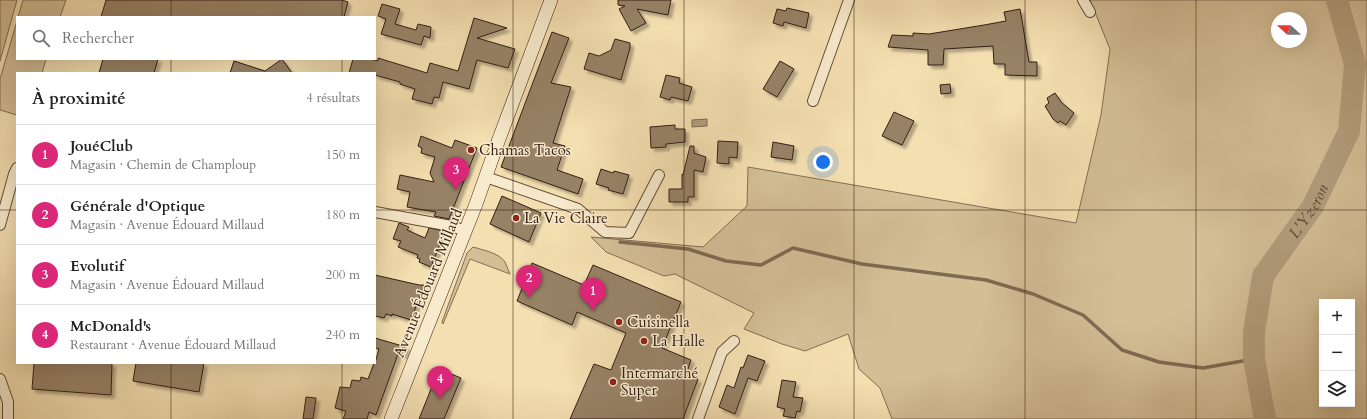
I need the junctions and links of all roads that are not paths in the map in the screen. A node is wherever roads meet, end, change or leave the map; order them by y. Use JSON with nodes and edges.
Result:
{"nodes":[{"id":1,"x":551,"y":0,"type":"edge"},
{"id":2,"x":849,"y":0,"type":"edge"},
{"id":3,"x":1083,"y":0,"type":"edge"},
{"id":4,"x":1090,"y":12,"type":"dead end"},
{"id":5,"x":813,"y":100,"type":"dead end"},
{"id":6,"x":16,"y":170,"type":"edge"},
{"id":7,"x":659,"y":175,"type":"dead end"},
{"id":8,"x":486,"y":177,"type":"junction"},
{"id":9,"x":376,"y":212,"type":"edge"},
{"id":10,"x":0,"y":225,"type":"edge"},
{"id":11,"x":466,"y":231,"type":"junction"},
{"id":12,"x":734,"y":341,"type":"dead end"},
{"id":13,"x":0,"y":379,"type":"edge"},
{"id":14,"x":8,"y":419,"type":"edge"},
{"id":15,"x":391,"y":419,"type":"edge"},
{"id":16,"x":698,"y":419,"type":"edge"}],
"edges":[{"from":1,"to":8,"type":"main road","name":"Avenue Édouard Millaud"},
{"from":2,"to":5,"type":"street"},
{"from":3,"to":4,"type":"street"},
{"from":6,"to":10,"type":"street"},
{"from":7,"to":8,"type":"street"},
{"from":8,"to":11,"type":"main road","name":"Avenue Édouard Millaud"},
{"from":9,"to":11,"type":"street"},
{"from":11,"to":15,"type":"main road","name":"Avenue Édouard Millaud"},
{"from":12,"to":16,"type":"street"},
{"from":13,"to":14,"type":"street"}]}
